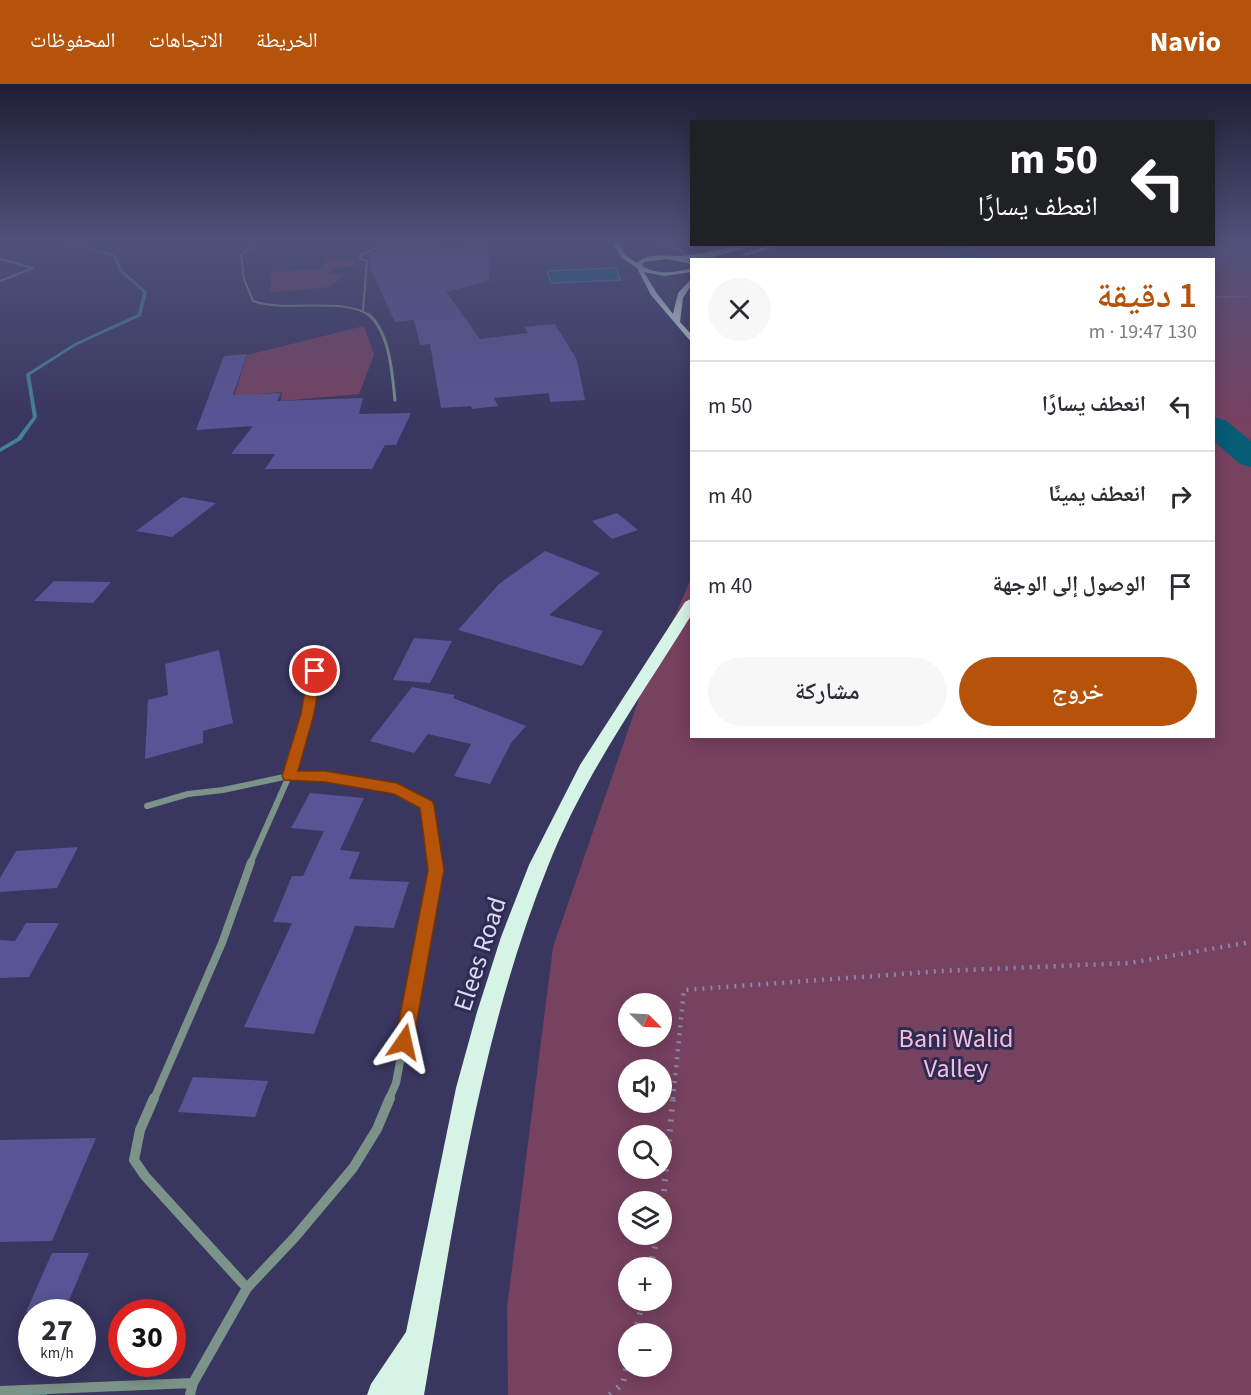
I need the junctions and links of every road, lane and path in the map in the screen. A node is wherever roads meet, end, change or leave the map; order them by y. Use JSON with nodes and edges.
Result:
{"nodes":[{"id":1,"x":254,"y":301,"type":"edge"},
{"id":2,"x":364,"y":301,"type":"edge"},
{"id":3,"x":666,"y":301,"type":"edge"},
{"id":4,"x":679,"y":301,"type":"edge"},
{"id":5,"x":363,"y":310,"type":"junction"},
{"id":6,"x":677,"y":321,"type":"junction"},
{"id":7,"x":690,"y":338,"type":"edge"},
{"id":8,"x":395,"y":400,"type":"dead end"},
{"id":9,"x":690,"y":605,"type":"edge"},
{"id":10,"x":318,"y":649,"type":"dead end"},
{"id":11,"x":289,"y":776,"type":"junction"},
{"id":12,"x":147,"y":806,"type":"dead end"},
{"id":13,"x":1251,"y":942,"type":"edge"},
{"id":14,"x":664,"y":1191,"type":"edge"},
{"id":15,"x":247,"y":1287,"type":"junction"},
{"id":16,"x":421,"y":1334,"type":"junction"},
{"id":17,"x":624,"y":1377,"type":"edge"},
{"id":18,"x":193,"y":1383,"type":"junction"},
{"id":19,"x":0,"y":1391,"type":"edge"},
{"id":20,"x":190,"y":1395,"type":"edge"},
{"id":21,"x":382,"y":1395,"type":"edge"},
{"id":22,"x":410,"y":1395,"type":"edge"},
{"id":23,"x":609,"y":1395,"type":"edge"}],
"edges":[{"from":1,"to":5,"type":"street"},
{"from":2,"to":5,"type":"street"},
{"from":3,"to":6,"type":"highway"},
{"from":4,"to":6,"type":"highway"},
{"from":5,"to":8,"type":"street"},
{"from":6,"to":7,"type":"highway"},
{"from":9,"to":16,"type":"highway","name":"Elees Road"},
{"from":10,"to":11,"type":"street"},
{"from":11,"to":12,"type":"street"},
{"from":11,"to":15,"type":"street"},
{"from":11,"to":15,"type":"street"},
{"from":13,"to":14,"type":"path"},
{"from":15,"to":18,"type":"street"},
{"from":16,"to":21,"type":"highway"},
{"from":16,"to":22,"type":"highway","name":"Elees Road"},
{"from":17,"to":23,"type":"path"},
{"from":18,"to":19,"type":"street"},
{"from":18,"to":20,"type":"street"}]}
